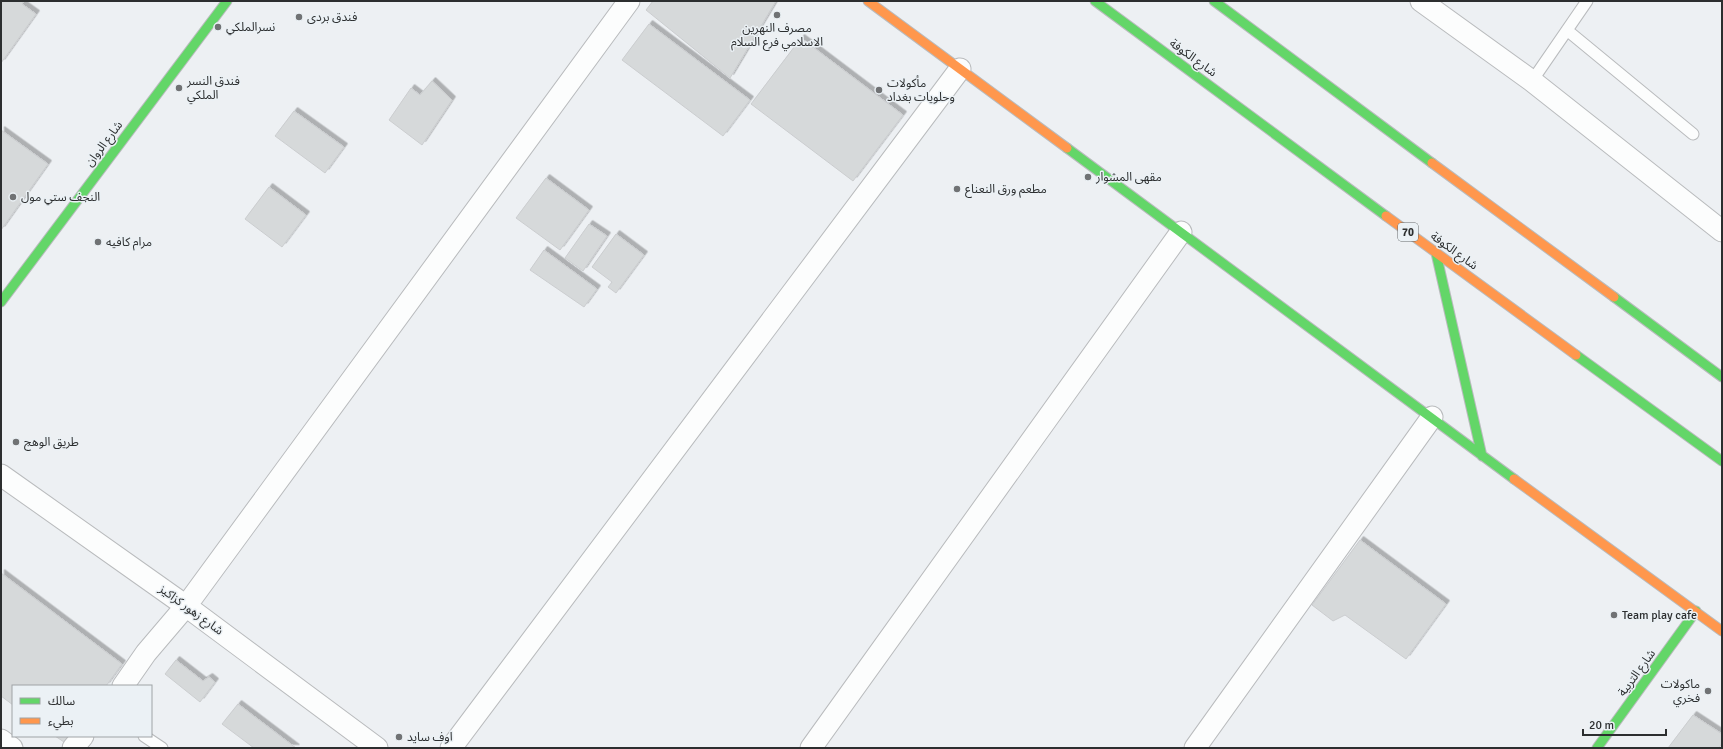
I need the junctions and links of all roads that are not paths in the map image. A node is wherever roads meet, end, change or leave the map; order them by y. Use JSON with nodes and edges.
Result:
{"nodes":[{"id":1,"x":227,"y":1,"type":"edge"},
{"id":2,"x":629,"y":1,"type":"edge"},
{"id":3,"x":868,"y":1,"type":"edge"},
{"id":4,"x":1095,"y":1,"type":"edge"},
{"id":5,"x":1214,"y":1,"type":"edge"},
{"id":6,"x":1421,"y":1,"type":"edge"},
{"id":7,"x":1587,"y":1,"type":"edge"},
{"id":8,"x":1568,"y":31,"type":"junction"},
{"id":9,"x":960,"y":69,"type":"junction"},
{"id":10,"x":1532,"y":81,"type":"junction"},
{"id":11,"x":1693,"y":134,"type":"dead end"},
{"id":12,"x":1722,"y":231,"type":"edge"},
{"id":13,"x":1181,"y":232,"type":"junction"},
{"id":14,"x":1436,"y":253,"type":"junction"},
{"id":15,"x":1,"y":302,"type":"edge"},
{"id":16,"x":1722,"y":377,"type":"edge"},
{"id":17,"x":1432,"y":417,"type":"junction"},
{"id":18,"x":1482,"y":456,"type":"junction"},
{"id":19,"x":1722,"y":461,"type":"edge"},
{"id":20,"x":1,"y":476,"type":"edge"},
{"id":21,"x":186,"y":606,"type":"junction"},
{"id":22,"x":1696,"y":611,"type":"junction"},
{"id":23,"x":1722,"y":630,"type":"edge"},
{"id":24,"x":123,"y":685,"type":"edge"},
{"id":25,"x":82,"y":737,"type":"edge"},
{"id":26,"x":146,"y":737,"type":"edge"},
{"id":27,"x":1,"y":740,"type":"edge"},
{"id":28,"x":12,"y":748,"type":"edge"},
{"id":29,"x":73,"y":748,"type":"edge"},
{"id":30,"x":162,"y":748,"type":"edge"},
{"id":31,"x":377,"y":748,"type":"edge"},
{"id":32,"x":451,"y":748,"type":"edge"},
{"id":33,"x":811,"y":748,"type":"edge"},
{"id":34,"x":1195,"y":748,"type":"edge"},
{"id":35,"x":1597,"y":748,"type":"edge"}],
"edges":[{"from":1,"to":15,"type":"main road","name":"شارع الروان"},
{"from":2,"to":21,"type":"street"},
{"from":3,"to":9,"type":"main road"},
{"from":4,"to":14,"type":"main road","name":"شارع الكوفة","number":"70"},
{"from":5,"to":16,"type":"main road"},
{"from":6,"to":10,"type":"street"},
{"from":7,"to":8,"type":"lane"},
{"from":8,"to":10,"type":"lane"},
{"from":8,"to":11,"type":"lane"},
{"from":9,"to":13,"type":"main road"},
{"from":9,"to":32,"type":"street"},
{"from":10,"to":12,"type":"street"},
{"from":13,"to":17,"type":"main road"},
{"from":13,"to":33,"type":"street"},
{"from":14,"to":18,"type":"main road"},
{"from":14,"to":19,"type":"main road","name":"شارع الكوفة","number":"70"},
{"from":17,"to":18,"type":"main road"},
{"from":17,"to":34,"type":"street"},
{"from":18,"to":22,"type":"main road"},
{"from":20,"to":21,"type":"street","name":"شارع زهور كزاكيز"},
{"from":21,"to":24,"type":"street"},
{"from":21,"to":31,"type":"street","name":"شارع زهور كزاكيز"},
{"from":22,"to":23,"type":"main road"},
{"from":22,"to":35,"type":"main road","name":"شارع التربية"},
{"from":25,"to":29,"type":"street"},
{"from":26,"to":30,"type":"lane"},
{"from":27,"to":28,"type":"street"}]}
